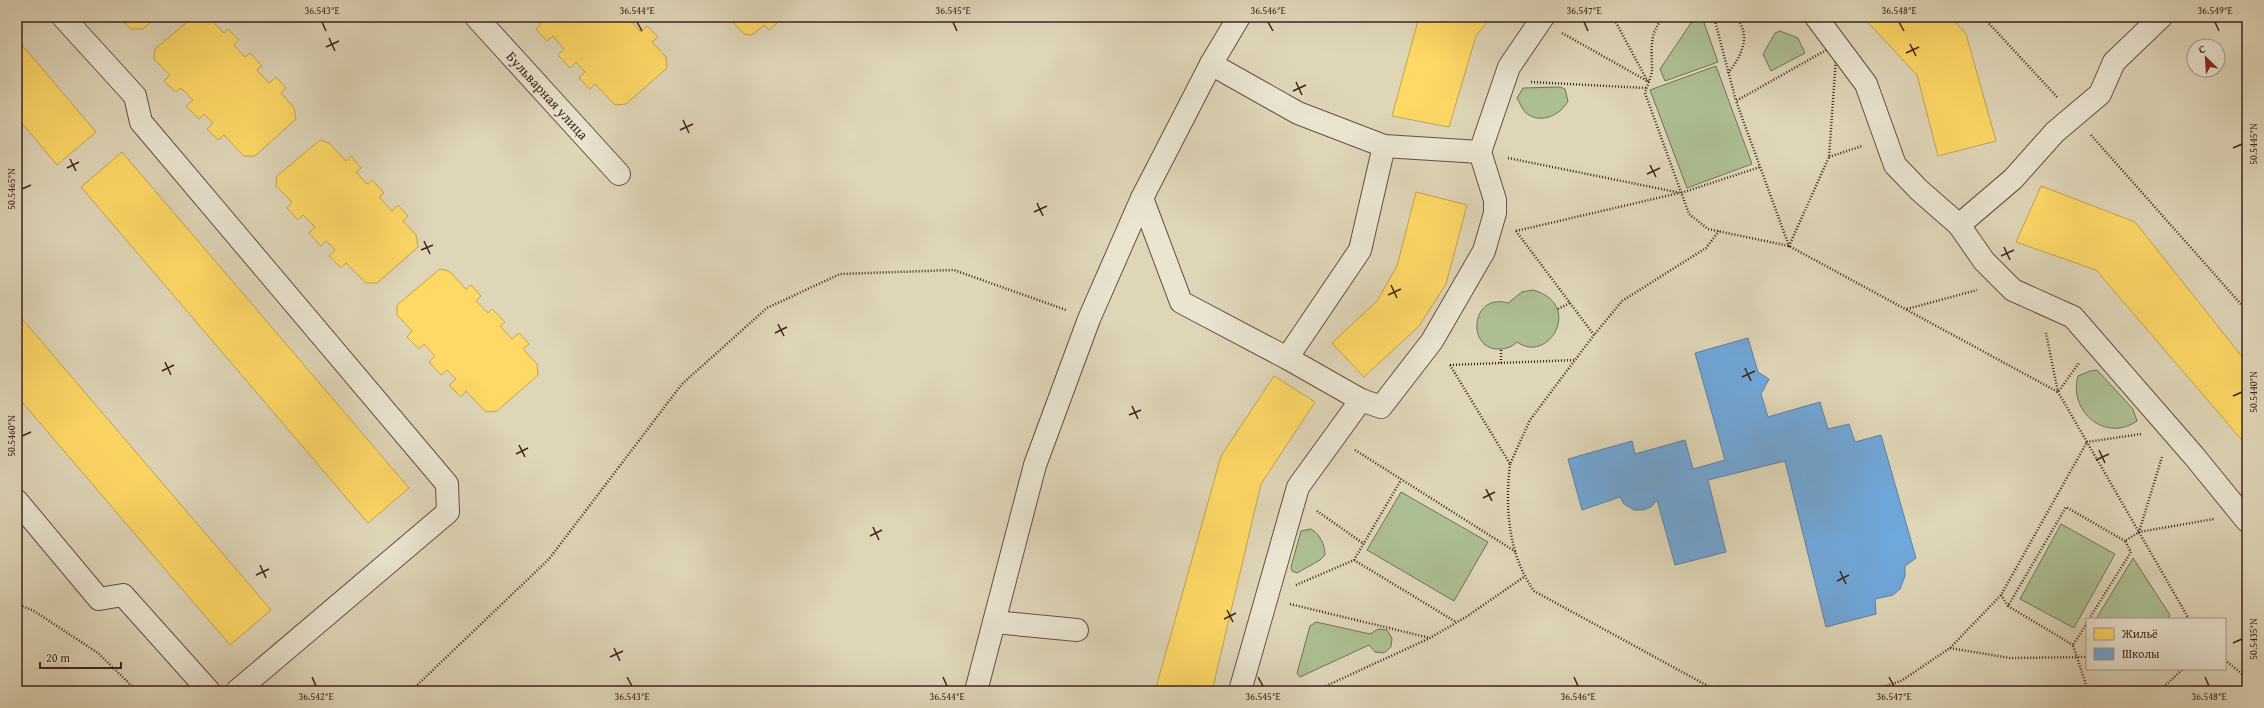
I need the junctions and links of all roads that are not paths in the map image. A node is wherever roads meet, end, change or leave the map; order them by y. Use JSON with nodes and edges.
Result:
{"nodes":[{"id":1,"x":63,"y":17,"type":"edge"},
{"id":2,"x":476,"y":17,"type":"edge"},
{"id":3,"x":1239,"y":17,"type":"edge"},
{"id":4,"x":1816,"y":17,"type":"edge"},
{"id":5,"x":2161,"y":17,"type":"edge"},
{"id":6,"x":1542,"y":19,"type":"edge"},
{"id":7,"x":1211,"y":64,"type":"junction"},
{"id":8,"x":1384,"y":146,"type":"junction"},
{"id":9,"x":1480,"y":152,"type":"junction"},
{"id":10,"x":619,"y":174,"type":"dead end"},
{"id":11,"x":1142,"y":198,"type":"junction"},
{"id":12,"x":1959,"y":225,"type":"junction"},
{"id":13,"x":1287,"y":358,"type":"junction"},
{"id":14,"x":1362,"y":400,"type":"junction"},
{"id":15,"x":17,"y":501,"type":"edge"},
{"id":16,"x":2244,"y":517,"type":"edge"},
{"id":17,"x":994,"y":622,"type":"junction"},
{"id":18,"x":1077,"y":630,"type":"dead end"},
{"id":19,"x":209,"y":691,"type":"edge"},
{"id":20,"x":237,"y":691,"type":"edge"},
{"id":21,"x":976,"y":691,"type":"edge"},
{"id":22,"x":1240,"y":691,"type":"edge"}],
"edges":[{"from":1,"to":20,"type":"street"},
{"from":2,"to":10,"type":"street","name":"Бульварная улица"},
{"from":3,"to":7,"type":"street"},
{"from":4,"to":12,"type":"street"},
{"from":5,"to":12,"type":"street"},
{"from":6,"to":9,"type":"street"},
{"from":7,"to":8,"type":"street"},
{"from":7,"to":11,"type":"street"},
{"from":8,"to":9,"type":"street"},
{"from":8,"to":13,"type":"street"},
{"from":9,"to":14,"type":"street"},
{"from":11,"to":13,"type":"street"},
{"from":11,"to":17,"type":"street"},
{"from":12,"to":16,"type":"street"},
{"from":13,"to":14,"type":"street"},
{"from":14,"to":22,"type":"street"},
{"from":15,"to":19,"type":"street"},
{"from":17,"to":18,"type":"street"},
{"from":17,"to":21,"type":"street"}]}
